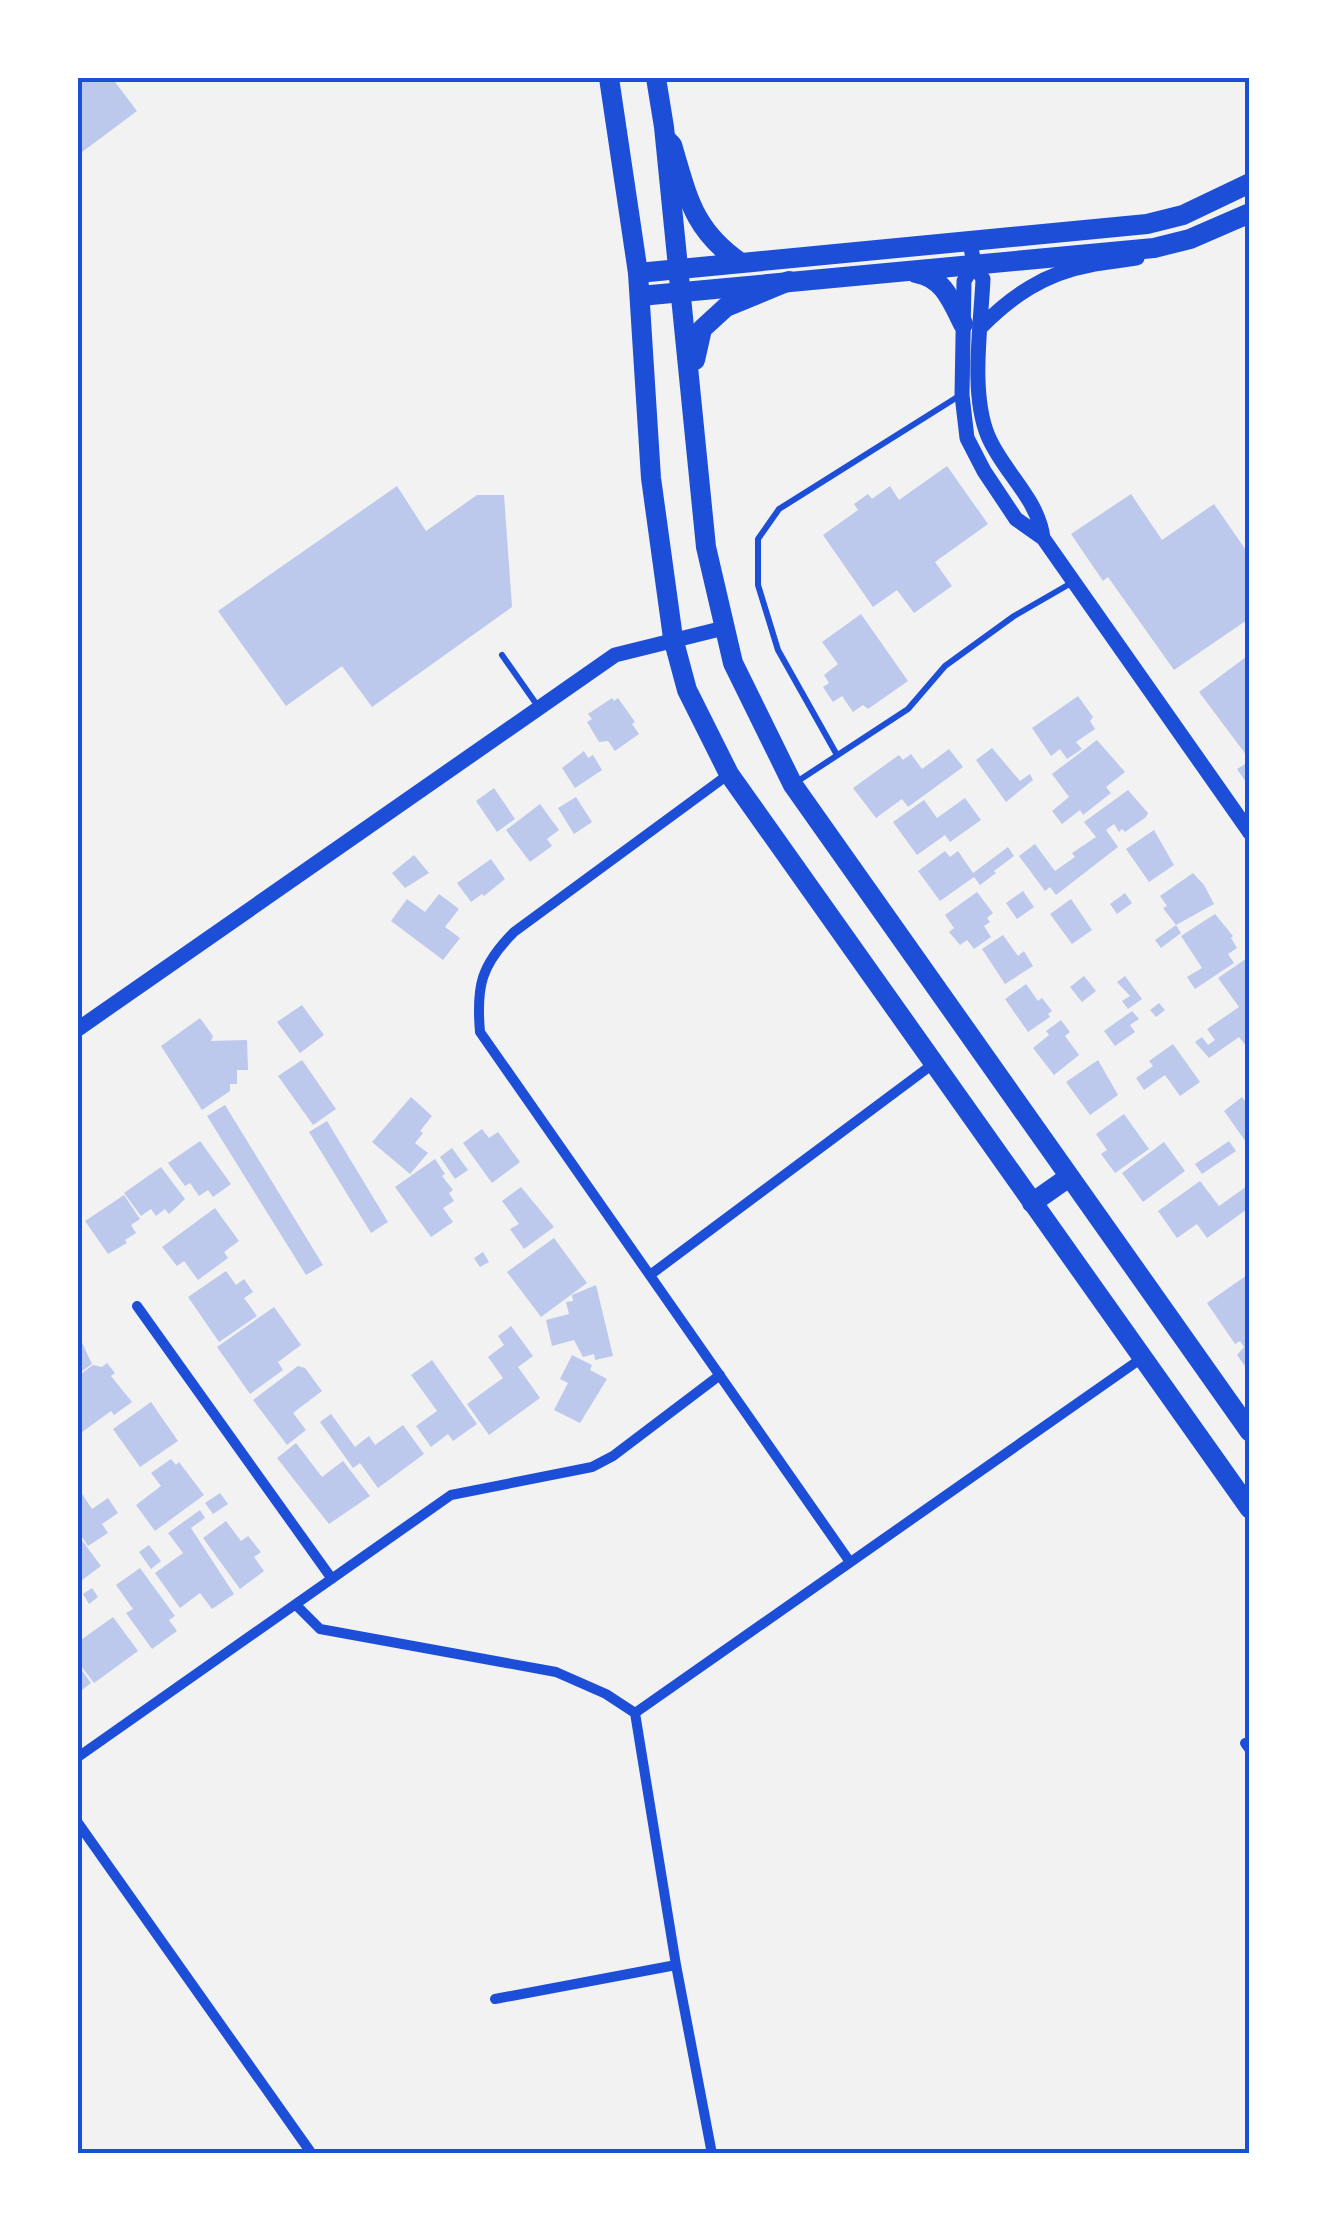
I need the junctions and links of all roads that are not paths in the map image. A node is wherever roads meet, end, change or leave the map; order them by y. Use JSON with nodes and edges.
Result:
{"nodes":[{"id":1,"x":609,"y":78,"type":"edge"},
{"id":2,"x":656,"y":78,"type":"edge"},
{"id":3,"x":665,"y":138,"type":"junction"},
{"id":4,"x":1250,"y":183,"type":"edge"},
{"id":5,"x":1250,"y":214,"type":"edge"},
{"id":6,"x":970,"y":242,"type":"junction"},
{"id":7,"x":1154,"y":248,"type":"junction"},
{"id":8,"x":741,"y":263,"type":"junction"},
{"id":9,"x":974,"y":264,"type":"junction"},
{"id":10,"x":679,"y":268,"type":"junction"},
{"id":11,"x":898,"y":272,"type":"junction"},
{"id":12,"x":638,"y":273,"type":"junction"},
{"id":13,"x":789,"y":281,"type":"junction"},
{"id":14,"x":682,"y":292,"type":"junction"},
{"id":15,"x":640,"y":296,"type":"junction"},
{"id":16,"x":972,"y":325,"type":"junction"},
{"id":17,"x":691,"y":389,"type":"junction"},
{"id":18,"x":962,"y":395,"type":"junction"},
{"id":19,"x":1043,"y":538,"type":"junction"},
{"id":20,"x":1073,"y":582,"type":"junction"},
{"id":21,"x":724,"y":628,"type":"junction"},
{"id":22,"x":672,"y":638,"type":"junction"},
{"id":23,"x":502,"y":655,"type":"dead end"},
{"id":24,"x":538,"y":706,"type":"junction"},
{"id":25,"x":837,"y":756,"type":"junction"},
{"id":26,"x":729,"y":774,"type":"junction"},
{"id":27,"x":793,"y":785,"type":"junction"},
{"id":28,"x":1250,"y":833,"type":"edge"},
{"id":29,"x":78,"y":1028,"type":"edge"},
{"id":30,"x":933,"y":1064,"type":"junction"},
{"id":31,"x":1069,"y":1177,"type":"junction"},
{"id":32,"x":1032,"y":1203,"type":"junction"},
{"id":33,"x":650,"y":1275,"type":"junction"},
{"id":34,"x":137,"y":1306,"type":"dead end"},
{"id":35,"x":1142,"y":1358,"type":"junction"},
{"id":36,"x":720,"y":1375,"type":"junction"},
{"id":37,"x":1250,"y":1432,"type":"edge"},
{"id":38,"x":1250,"y":1469,"type":"edge"},
{"id":39,"x":1231,"y":1483,"type":"junction"},
{"id":40,"x":1250,"y":1509,"type":"edge"},
{"id":41,"x":850,"y":1562,"type":"junction"},
{"id":42,"x":332,"y":1579,"type":"junction"},
{"id":43,"x":296,"y":1604,"type":"junction"},
{"id":44,"x":635,"y":1713,"type":"junction"},
{"id":45,"x":78,"y":1757,"type":"edge"},
{"id":46,"x":78,"y":1822,"type":"edge"},
{"id":47,"x":676,"y":1965,"type":"junction"},
{"id":48,"x":495,"y":1998,"type":"dead end"},
{"id":49,"x":312,"y":2154,"type":"edge"},
{"id":50,"x":712,"y":2154,"type":"edge"}],
"edges":[{"from":1,"to":12,"type":"main road"},
{"from":2,"to":3,"type":"main road"},
{"from":3,"to":8,"type":"main road"},
{"from":3,"to":10,"type":"main road"},
{"from":4,"to":6,"type":"main road"},
{"from":5,"to":7,"type":"main road"},
{"from":6,"to":8,"type":"main road"},
{"from":6,"to":9,"type":"street"},
{"from":7,"to":9,"type":"main road"},
{"from":7,"to":16,"type":"street"},
{"from":8,"to":10,"type":"main road"},
{"from":9,"to":11,"type":"main road"},
{"from":9,"to":16,"type":"street"},
{"from":10,"to":12,"type":"main road"},
{"from":10,"to":14,"type":"main road"},
{"from":11,"to":13,"type":"main road"},
{"from":11,"to":16,"type":"main road"},
{"from":12,"to":15,"type":"main road"},
{"from":13,"to":14,"type":"main road"},
{"from":13,"to":17,"type":"main road"},
{"from":14,"to":15,"type":"main road"},
{"from":14,"to":17,"type":"main road"},
{"from":15,"to":22,"type":"main road"},
{"from":16,"to":18,"type":"street"},
{"from":16,"to":19,"type":"street"},
{"from":17,"to":21,"type":"main road"},
{"from":18,"to":19,"type":"street"},
{"from":18,"to":25,"type":"lane"},
{"from":19,"to":20,"type":"street"},
{"from":20,"to":25,"type":"lane"},
{"from":20,"to":28,"type":"street"},
{"from":21,"to":22,"type":"street"},
{"from":21,"to":27,"type":"main road"},
{"from":22,"to":24,"type":"street"},
{"from":22,"to":26,"type":"main road"},
{"from":23,"to":24,"type":"lane"},
{"from":24,"to":29,"type":"street"},
{"from":25,"to":27,"type":"lane"},
{"from":26,"to":30,"type":"main road"},
{"from":26,"to":33,"type":"street"},
{"from":27,"to":31,"type":"main road"},
{"from":30,"to":32,"type":"main road"},
{"from":30,"to":33,"type":"street"},
{"from":31,"to":32,"type":"main road"},
{"from":31,"to":37,"type":"main road"},
{"from":32,"to":35,"type":"main road"},
{"from":33,"to":36,"type":"street"},
{"from":34,"to":42,"type":"street"},
{"from":35,"to":39,"type":"main road"},
{"from":35,"to":41,"type":"street"},
{"from":36,"to":41,"type":"street"},
{"from":36,"to":42,"type":"street"},
{"from":38,"to":39,"type":"main road"},
{"from":39,"to":40,"type":"main road"},
{"from":41,"to":44,"type":"street"},
{"from":42,"to":43,"type":"street"},
{"from":43,"to":44,"type":"street"},
{"from":43,"to":45,"type":"street"},
{"from":44,"to":47,"type":"street"},
{"from":46,"to":49,"type":"street"},
{"from":47,"to":48,"type":"street"},
{"from":47,"to":50,"type":"street"}]}
